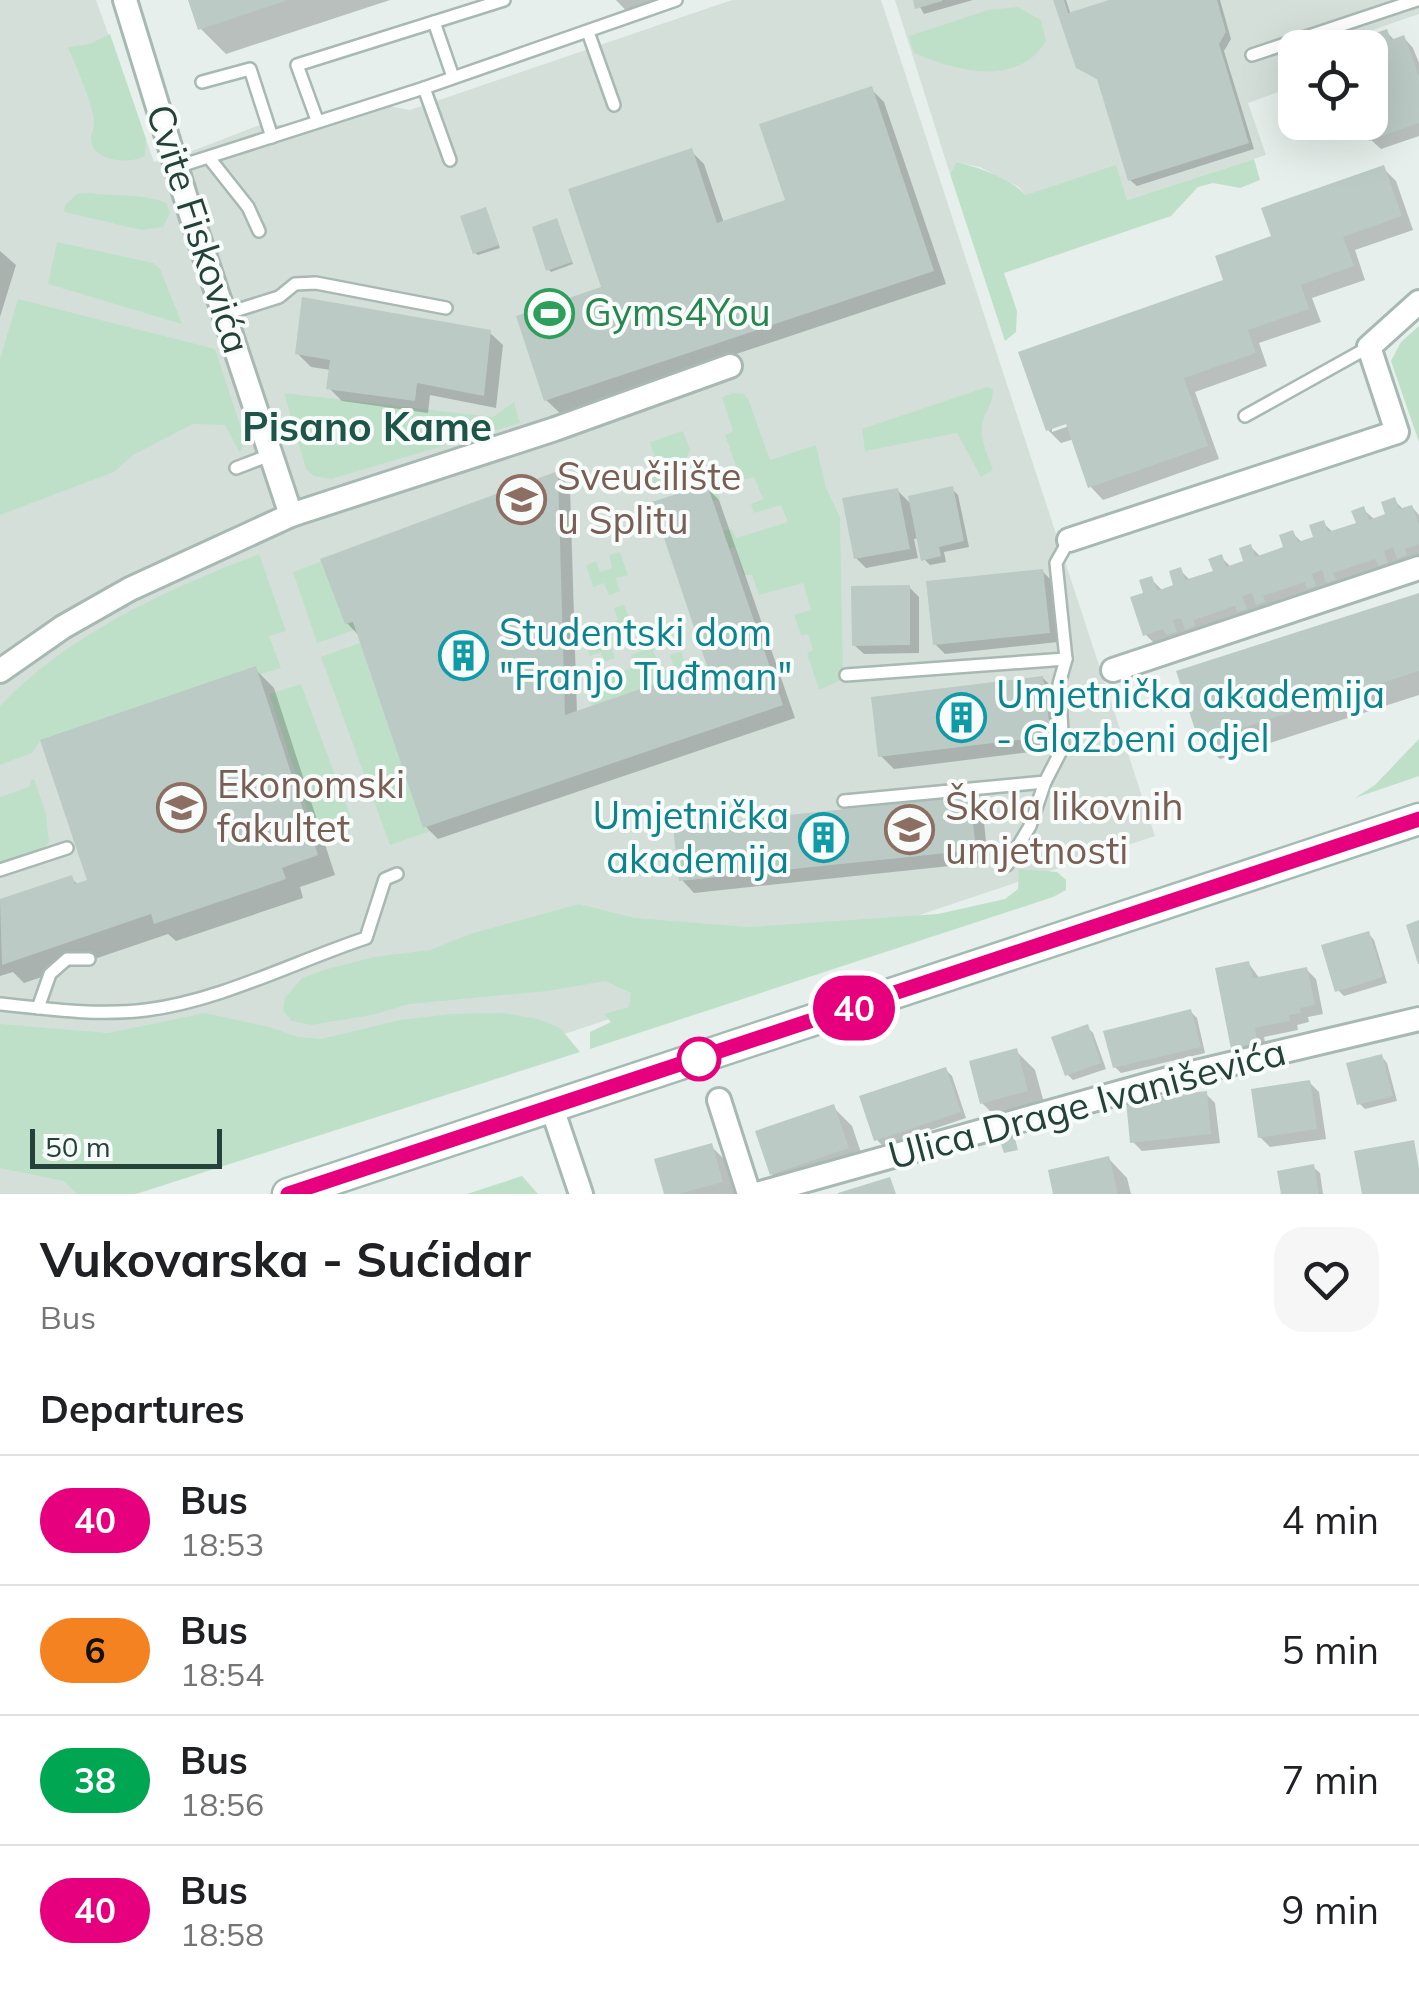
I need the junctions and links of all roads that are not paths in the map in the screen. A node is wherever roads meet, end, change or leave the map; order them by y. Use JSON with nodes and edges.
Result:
{"nodes":[{"id":1,"x":124,"y":0,"type":"edge"},
{"id":2,"x":504,"y":0,"type":"edge"},
{"id":3,"x":676,"y":0,"type":"edge"},
{"id":4,"x":1417,"y":0,"type":"edge"},
{"id":5,"x":434,"y":22,"type":"junction"},
{"id":6,"x":588,"y":32,"type":"junction"},
{"id":7,"x":1252,"y":55,"type":"dead end"},
{"id":8,"x":453,"y":77,"type":"junction"},
{"id":9,"x":202,"y":82,"type":"dead end"},
{"id":10,"x":424,"y":88,"type":"junction"},
{"id":11,"x":614,"y":106,"type":"dead end"},
{"id":12,"x":317,"y":120,"type":"junction"},
{"id":13,"x":272,"y":138,"type":"junction"},
{"id":14,"x":210,"y":159,"type":"junction"},
{"id":15,"x":450,"y":160,"type":"dead end"},
{"id":16,"x":177,"y":167,"type":"junction"},
{"id":17,"x":259,"y":231,"type":"dead end"},
{"id":18,"x":1419,"y":302,"type":"edge"},
{"id":19,"x":446,"y":308,"type":"dead end"},
{"id":20,"x":225,"y":314,"type":"junction"},
{"id":21,"x":1369,"y":347,"type":"junction"},
{"id":22,"x":730,"y":366,"type":"dead end"},
{"id":23,"x":1245,"y":416,"type":"dead end"},
{"id":24,"x":270,"y":454,"type":"junction"},
{"id":25,"x":236,"y":468,"type":"dead end"},
{"id":26,"x":291,"y":516,"type":"junction"},
{"id":27,"x":1069,"y":540,"type":"joint"},
{"id":28,"x":1419,"y":568,"type":"edge"},
{"id":29,"x":1066,"y":659,"type":"junction"},
{"id":30,"x":1113,"y":670,"type":"dead end"},
{"id":31,"x":0,"y":671,"type":"edge"},
{"id":32,"x":846,"y":675,"type":"dead end"},
{"id":33,"x":1045,"y":782,"type":"junction"},
{"id":34,"x":844,"y":801,"type":"dead end"},
{"id":35,"x":1419,"y":819,"type":"edge"},
{"id":36,"x":67,"y":848,"type":"dead end"},
{"id":37,"x":1006,"y":865,"type":"dead end"},
{"id":38,"x":0,"y":870,"type":"edge"},
{"id":39,"x":397,"y":874,"type":"dead end"},
{"id":40,"x":90,"y":959,"type":"dead end"},
{"id":41,"x":0,"y":1004,"type":"edge"},
{"id":42,"x":38,"y":1008,"type":"junction"},
{"id":43,"x":1419,"y":1019,"type":"edge"},
{"id":44,"x":719,"y":1100,"type":"dead end"},
{"id":45,"x":552,"y":1108,"type":"junction"},
{"id":46,"x":288,"y":1194,"type":"edge"},
{"id":47,"x":581,"y":1194,"type":"edge"},
{"id":48,"x":749,"y":1194,"type":"edge"},
{"id":49,"x":757,"y":1194,"type":"edge"}],
"edges":[{"from":1,"to":16,"type":"street","name":"Cvite Fiskovića"},
{"from":2,"to":5,"type":"lane"},
{"from":3,"to":6,"type":"lane"},
{"from":4,"to":7,"type":"lane"},
{"from":5,"to":8,"type":"lane"},
{"from":5,"to":12,"type":"lane"},
{"from":6,"to":8,"type":"lane"},
{"from":6,"to":11,"type":"lane"},
{"from":8,"to":10,"type":"lane"},
{"from":9,"to":13,"type":"lane"},
{"from":10,"to":12,"type":"lane"},
{"from":10,"to":15,"type":"lane"},
{"from":12,"to":13,"type":"lane"},
{"from":13,"to":14,"type":"lane"},
{"from":14,"to":16,"type":"lane"},
{"from":14,"to":17,"type":"lane"},
{"from":16,"to":20,"type":"street","name":"Cvite Fiskovića"},
{"from":18,"to":21,"type":"street"},
{"from":19,"to":20,"type":"lane"},
{"from":20,"to":24,"type":"street","name":"Cvite Fiskovića"},
{"from":21,"to":23,"type":"lane"},
{"from":21,"to":27,"type":"street"},
{"from":22,"to":26,"type":"street"},
{"from":24,"to":25,"type":"lane"},
{"from":24,"to":26,"type":"street","name":"Cvite Fiskovića"},
{"from":26,"to":31,"type":"street"},
{"from":27,"to":29,"type":"lane"},
{"from":28,"to":30,"type":"street"},
{"from":29,"to":32,"type":"lane"},
{"from":29,"to":33,"type":"lane"},
{"from":33,"to":34,"type":"lane"},
{"from":33,"to":37,"type":"lane"},
{"from":35,"to":45,"type":"street"},
{"from":36,"to":38,"type":"lane"},
{"from":39,"to":42,"type":"lane"},
{"from":40,"to":42,"type":"lane"},
{"from":41,"to":42,"type":"lane"},
{"from":43,"to":49,"type":"street","name":"Ulica Drage Ivaniševića"},
{"from":44,"to":48,"type":"street"},
{"from":45,"to":46,"type":"street"},
{"from":45,"to":47,"type":"street"}]}
